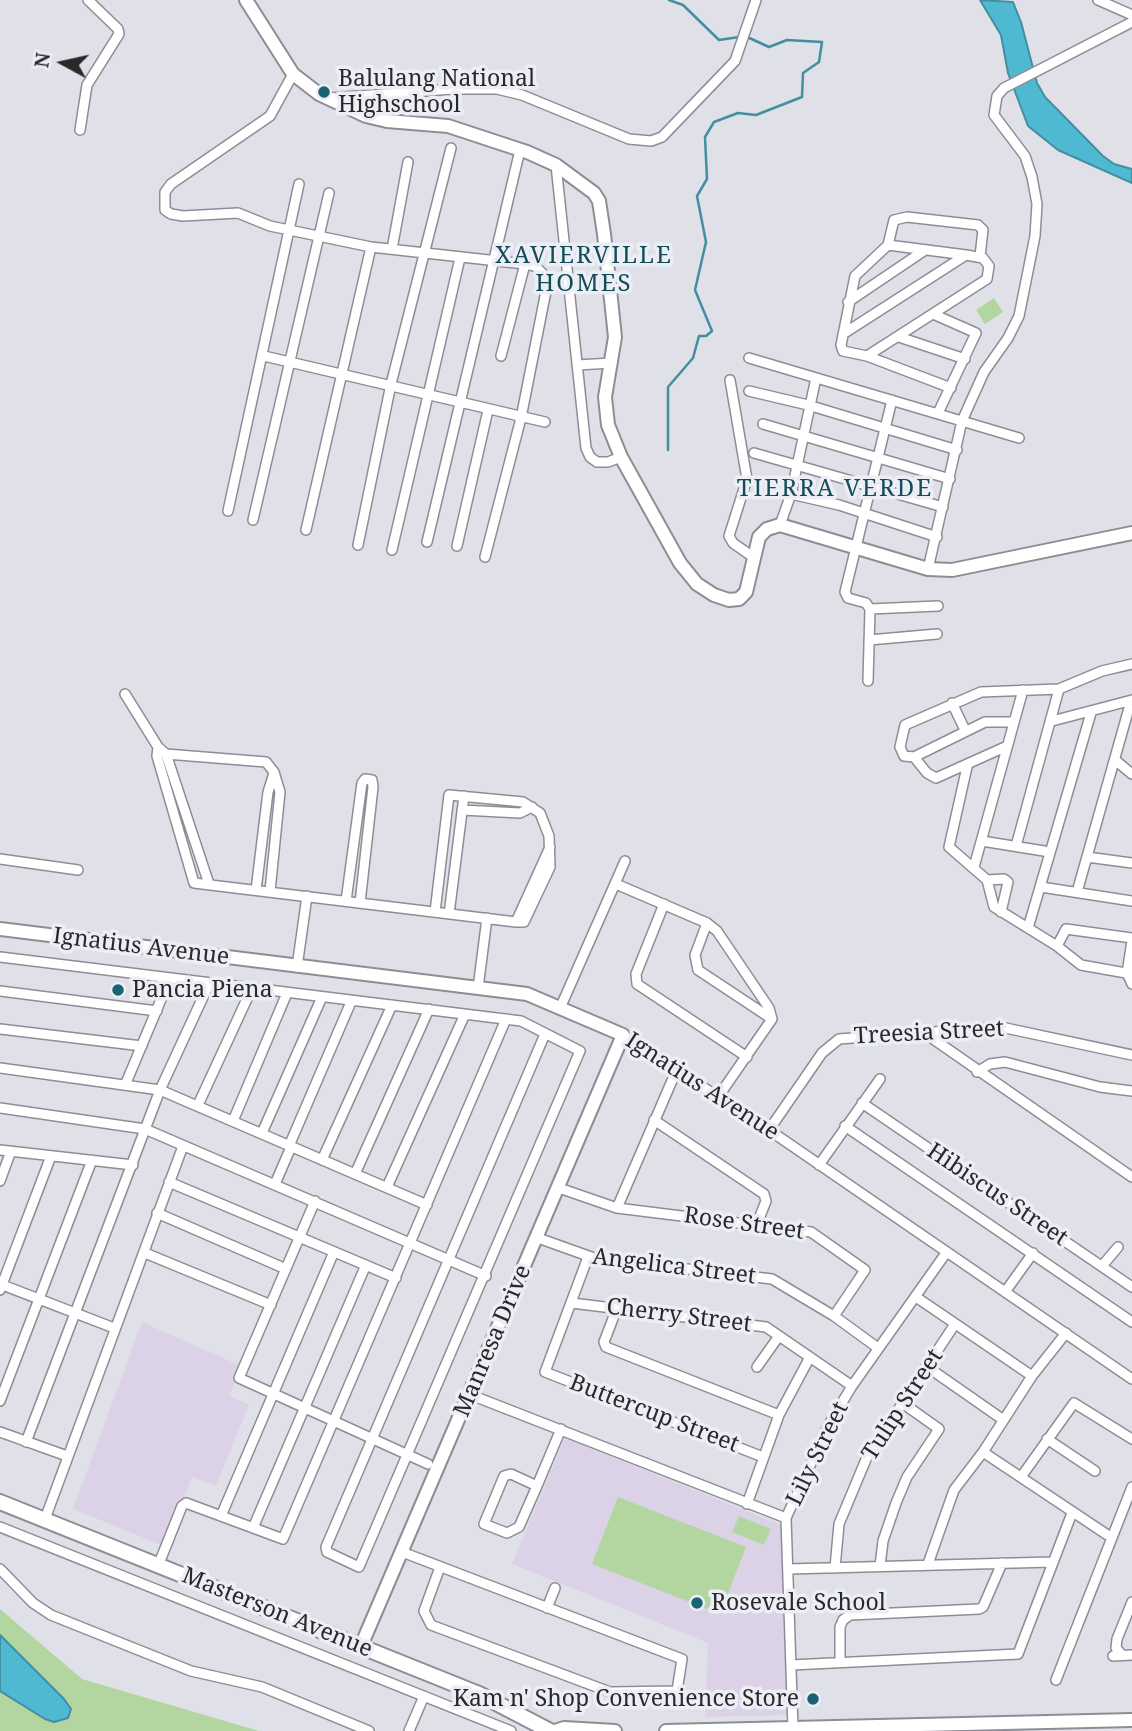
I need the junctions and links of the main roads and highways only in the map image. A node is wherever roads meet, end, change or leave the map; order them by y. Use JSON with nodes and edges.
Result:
{"nodes":[{"id":1,"x":0,"y":1502,"type":"edge"},
{"id":2,"x":550,"y":1731,"type":"edge"}],
"edges":[{"from":1,"to":2,"type":"main road","name":"Masterson Avenue"}]}
